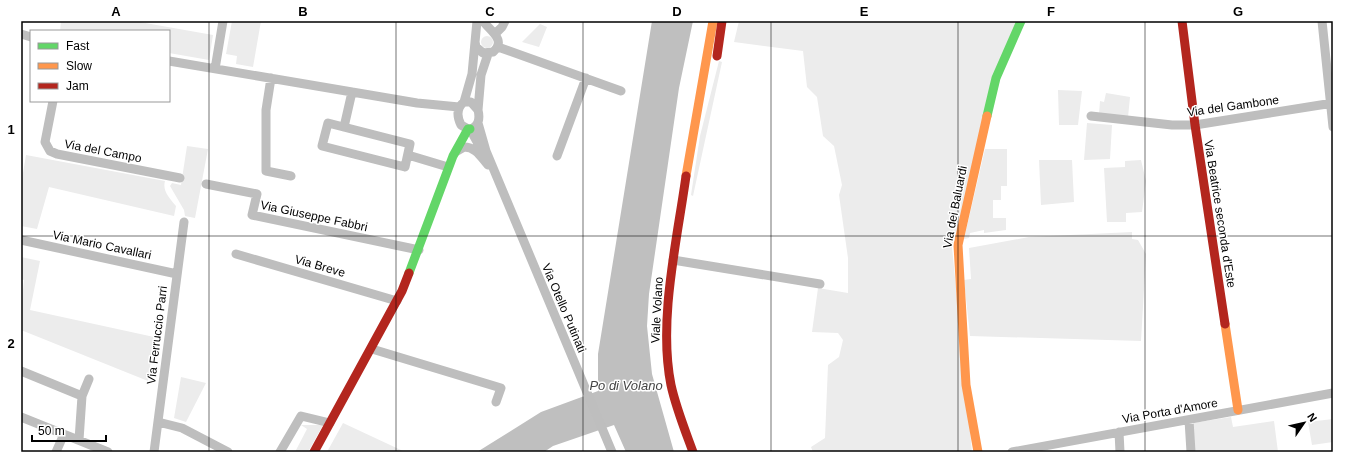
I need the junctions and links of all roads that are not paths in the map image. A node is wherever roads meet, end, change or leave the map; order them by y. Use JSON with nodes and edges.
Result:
{"nodes":[{"id":1,"x":223,"y":21,"type":"edge"},
{"id":2,"x":477,"y":21,"type":"edge"},
{"id":3,"x":484,"y":21,"type":"edge"},
{"id":4,"x":505,"y":21,"type":"edge"},
{"id":5,"x":713,"y":21,"type":"edge"},
{"id":6,"x":722,"y":21,"type":"edge"},
{"id":7,"x":1022,"y":21,"type":"edge"},
{"id":8,"x":1182,"y":21,"type":"edge"},
{"id":9,"x":1322,"y":21,"type":"edge"},
{"id":10,"x":494,"y":32,"type":"junction"},
{"id":11,"x":475,"y":39,"type":"junction"},
{"id":12,"x":498,"y":47,"type":"junction"},
{"id":13,"x":488,"y":54,"type":"junction"},
{"id":14,"x":170,"y":61,"type":"edge"},
{"id":15,"x":215,"y":69,"type":"junction"},
{"id":16,"x":271,"y":78,"type":"junction"},
{"id":17,"x":586,"y":78,"type":"junction"},
{"id":18,"x":621,"y":91,"type":"dead end"},
{"id":19,"x":352,"y":92,"type":"junction"},
{"id":20,"x":53,"y":102,"type":"edge"},
{"id":21,"x":417,"y":103,"type":"junction"},
{"id":22,"x":1332,"y":103,"type":"edge"},
{"id":23,"x":462,"y":104,"type":"junction"},
{"id":24,"x":478,"y":110,"type":"junction"},
{"id":25,"x":1091,"y":116,"type":"dead end"},
{"id":26,"x":478,"y":123,"type":"junction"},
{"id":27,"x":1194,"y":125,"type":"junction"},
{"id":28,"x":464,"y":126,"type":"junction"},
{"id":29,"x":344,"y":127,"type":"junction"},
{"id":30,"x":1333,"y":127,"type":"edge"},
{"id":31,"x":408,"y":155,"type":"junction"},
{"id":32,"x":453,"y":156,"type":"junction"},
{"id":33,"x":557,"y":156,"type":"dead end"},
{"id":34,"x":448,"y":167,"type":"junction"},
{"id":35,"x":687,"y":168,"type":"junction"},
{"id":36,"x":494,"y":172,"type":"junction"},
{"id":37,"x":290,"y":176,"type":"dead end"},
{"id":38,"x":180,"y":178,"type":"dead end"},
{"id":39,"x":206,"y":184,"type":"dead end"},
{"id":40,"x":184,"y":222,"type":"dead end"},
{"id":41,"x":21,"y":240,"type":"edge"},
{"id":42,"x":419,"y":250,"type":"junction"},
{"id":43,"x":236,"y":254,"type":"dead end"},
{"id":44,"x":673,"y":260,"type":"junction"},
{"id":45,"x":177,"y":274,"type":"junction"},
{"id":46,"x":820,"y":284,"type":"dead end"},
{"id":47,"x":397,"y":301,"type":"junction"},
{"id":48,"x":372,"y":349,"type":"junction"},
{"id":49,"x":21,"y":371,"type":"edge"},
{"id":50,"x":89,"y":379,"type":"dead end"},
{"id":51,"x":1333,"y":393,"type":"edge"},
{"id":52,"x":82,"y":396,"type":"junction"},
{"id":53,"x":496,"y":402,"type":"dead end"},
{"id":54,"x":1238,"y":410,"type":"junction"},
{"id":55,"x":21,"y":417,"type":"edge"},
{"id":56,"x":1189,"y":420,"type":"junction"},
{"id":57,"x":158,"y":422,"type":"junction"},
{"id":58,"x":330,"y":423,"type":"junction"},
{"id":59,"x":1119,"y":432,"type":"junction"},
{"id":60,"x":64,"y":434,"type":"junction"},
{"id":61,"x":79,"y":440,"type":"junction"},
{"id":62,"x":88,"y":444,"type":"junction"},
{"id":63,"x":56,"y":452,"type":"edge"},
{"id":64,"x":97,"y":452,"type":"edge"},
{"id":65,"x":108,"y":452,"type":"edge"},
{"id":66,"x":154,"y":452,"type":"edge"},
{"id":67,"x":228,"y":452,"type":"edge"},
{"id":68,"x":280,"y":452,"type":"edge"},
{"id":69,"x":314,"y":452,"type":"edge"},
{"id":70,"x":612,"y":452,"type":"edge"},
{"id":71,"x":693,"y":452,"type":"edge"},
{"id":72,"x":978,"y":452,"type":"edge"},
{"id":73,"x":1012,"y":452,"type":"edge"},
{"id":74,"x":1120,"y":452,"type":"edge"},
{"id":75,"x":1190,"y":452,"type":"edge"}],
"edges":[{"from":1,"to":15,"type":"street"},
{"from":2,"to":11,"type":"street"},
{"from":3,"to":10,"type":"street"},
{"from":4,"to":10,"type":"street"},
{"from":5,"to":35,"type":"street","name":"Viale Volano"},
{"from":6,"to":35,"type":"street","name":"Viale Volano"},
{"from":7,"to":72,"type":"street","name":"Via dei Baluardi"},
{"from":8,"to":27,"type":"street","name":"Via Beatrice seconda d'Este"},
{"from":9,"to":22,"type":"street"},
{"from":10,"to":11,"type":"street"},
{"from":10,"to":12,"type":"street"},
{"from":11,"to":13,"type":"street"},
{"from":11,"to":23,"type":"street"},
{"from":12,"to":13,"type":"street"},
{"from":12,"to":17,"type":"street"},
{"from":13,"to":24,"type":"street"},
{"from":14,"to":15,"type":"street"},
{"from":15,"to":16,"type":"street"},
{"from":16,"to":19,"type":"street"},
{"from":16,"to":37,"type":"street"},
{"from":17,"to":18,"type":"street"},
{"from":17,"to":33,"type":"street"},
{"from":19,"to":21,"type":"street"},
{"from":19,"to":29,"type":"street"},
{"from":20,"to":38,"type":"street","name":"Via del Campo"},
{"from":21,"to":23,"type":"street"},
{"from":21,"to":28,"type":"street"},
{"from":22,"to":27,"type":"street","name":"Via del Gambone"},
{"from":22,"to":30,"type":"street"},
{"from":23,"to":24,"type":"street"},
{"from":23,"to":28,"type":"street"},
{"from":24,"to":26,"type":"street"},
{"from":25,"to":27,"type":"street","name":"Via del Gambone"},
{"from":26,"to":28,"type":"street"},
{"from":26,"to":36,"type":"street","name":"Via Otello Putinati"},
{"from":27,"to":54,"type":"street","name":"Via Beatrice seconda d'Este"},
{"from":28,"to":32,"type":"street"},
{"from":28,"to":36,"type":"street","name":"Via Otello Putinati"},
{"from":29,"to":31,"type":"street"},
{"from":29,"to":31,"type":"street"},
{"from":31,"to":34,"type":"street"},
{"from":32,"to":34,"type":"street"},
{"from":32,"to":36,"type":"street"},
{"from":34,"to":42,"type":"street"},
{"from":35,"to":44,"type":"street","name":"Viale Volano"},
{"from":36,"to":70,"type":"street","name":"Via Otello Putinati"},
{"from":39,"to":42,"type":"street","name":"Via Giuseppe Fabbri"},
{"from":40,"to":45,"type":"street","name":"Via Ferruccio Parri"},
{"from":41,"to":45,"type":"street","name":"Via Mario Cavallari"},
{"from":42,"to":47,"type":"street"},
{"from":43,"to":47,"type":"street","name":"Via Breve"},
{"from":44,"to":46,"type":"street"},
{"from":44,"to":71,"type":"street","name":"Viale Volano"},
{"from":45,"to":57,"type":"street","name":"Via Ferruccio Parri"},
{"from":47,"to":48,"type":"street"},
{"from":48,"to":53,"type":"street"},
{"from":48,"to":58,"type":"street"},
{"from":49,"to":52,"type":"street"},
{"from":50,"to":52,"type":"street"},
{"from":51,"to":54,"type":"street","name":"Via Porta d'Amore"},
{"from":52,"to":61,"type":"street"},
{"from":54,"to":56,"type":"street","name":"Via Porta d'Amore"},
{"from":55,"to":60,"type":"street"},
{"from":56,"to":59,"type":"street","name":"Via Porta d'Amore"},
{"from":56,"to":75,"type":"street"},
{"from":57,"to":66,"type":"street","name":"Via Ferruccio Parri"},
{"from":57,"to":67,"type":"street"},
{"from":58,"to":68,"type":"street"},
{"from":58,"to":69,"type":"street"},
{"from":59,"to":73,"type":"street","name":"Via Porta d'Amore"},
{"from":59,"to":74,"type":"street"},
{"from":60,"to":61,"type":"street"},
{"from":60,"to":63,"type":"street"},
{"from":61,"to":62,"type":"street"},
{"from":62,"to":64,"type":"street"},
{"from":62,"to":65,"type":"street"}]}
